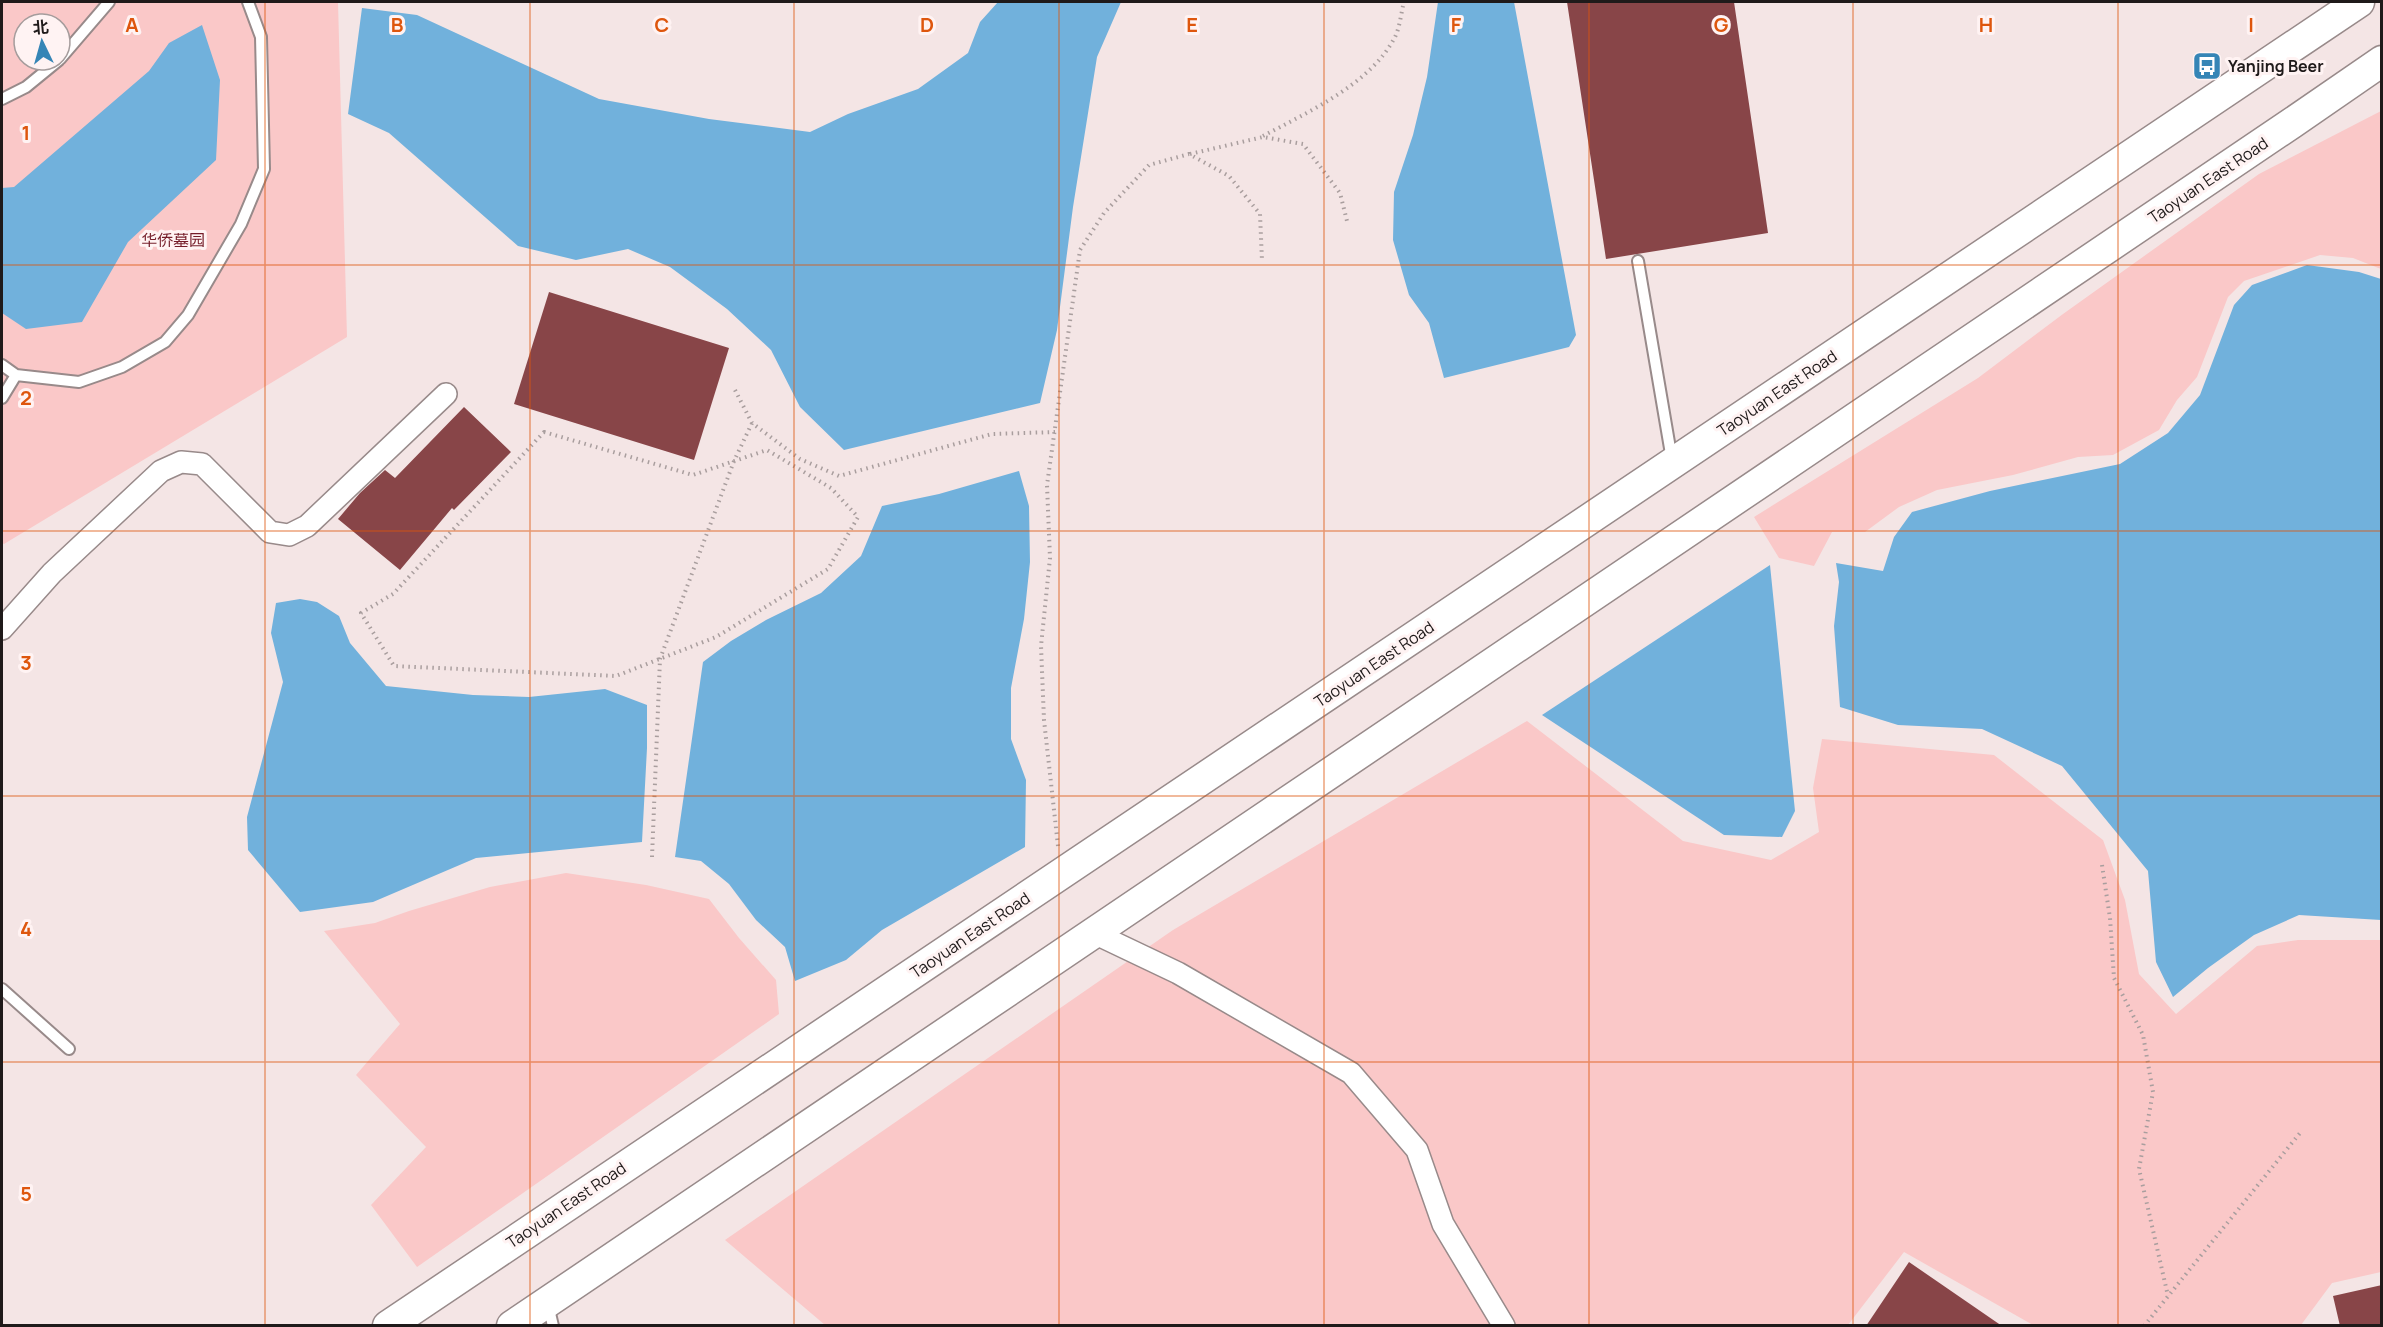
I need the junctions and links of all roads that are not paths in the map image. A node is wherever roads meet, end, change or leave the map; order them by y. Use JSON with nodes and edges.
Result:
{"nodes":[{"id":1,"x":109,"y":2,"type":"edge"},
{"id":2,"x":248,"y":2,"type":"edge"},
{"id":3,"x":2359,"y":2,"type":"edge"},
{"id":4,"x":2338,"y":11,"type":"edge"},
{"id":5,"x":72,"y":47,"type":"edge"},
{"id":6,"x":2375,"y":68,"type":"edge"},
{"id":7,"x":45,"y":72,"type":"edge"},
{"id":8,"x":2,"y":99,"type":"edge"},
{"id":9,"x":1638,"y":261,"type":"dead end"},
{"id":10,"x":2,"y":366,"type":"edge"},
{"id":11,"x":16,"y":375,"type":"junction"},
{"id":12,"x":446,"y":394,"type":"dead end"},
{"id":13,"x":2,"y":398,"type":"edge"},
{"id":14,"x":1672,"y":463,"type":"junction"},
{"id":15,"x":2,"y":629,"type":"edge"},
{"id":16,"x":1094,"y":933,"type":"junction"},
{"id":17,"x":2,"y":989,"type":"edge"},
{"id":18,"x":69,"y":1049,"type":"dead end"},
{"id":19,"x":550,"y":1314,"type":"edge"},
{"id":20,"x":388,"y":1326,"type":"edge"},
{"id":21,"x":512,"y":1326,"type":"edge"},
{"id":22,"x":1504,"y":1326,"type":"edge"}],
"edges":[{"from":1,"to":5,"type":"lane"},
{"from":2,"to":11,"type":"lane"},
{"from":3,"to":4,"type":"main road","name":"Taoyuan East Road"},
{"from":4,"to":14,"type":"main road","name":"Taoyuan East Road"},
{"from":6,"to":16,"type":"main road","name":"Taoyuan East Road"},
{"from":7,"to":8,"type":"lane"},
{"from":9,"to":14,"type":"lane"},
{"from":10,"to":11,"type":"lane"},
{"from":11,"to":13,"type":"lane"},
{"from":12,"to":15,"type":"street"},
{"from":14,"to":20,"type":"main road","name":"Taoyuan East Road"},
{"from":16,"to":19,"type":"main road","name":"Taoyuan East Road"},
{"from":16,"to":22,"type":"street"},
{"from":17,"to":18,"type":"lane"},
{"from":19,"to":21,"type":"main road","name":"Taoyuan East Road"}]}
